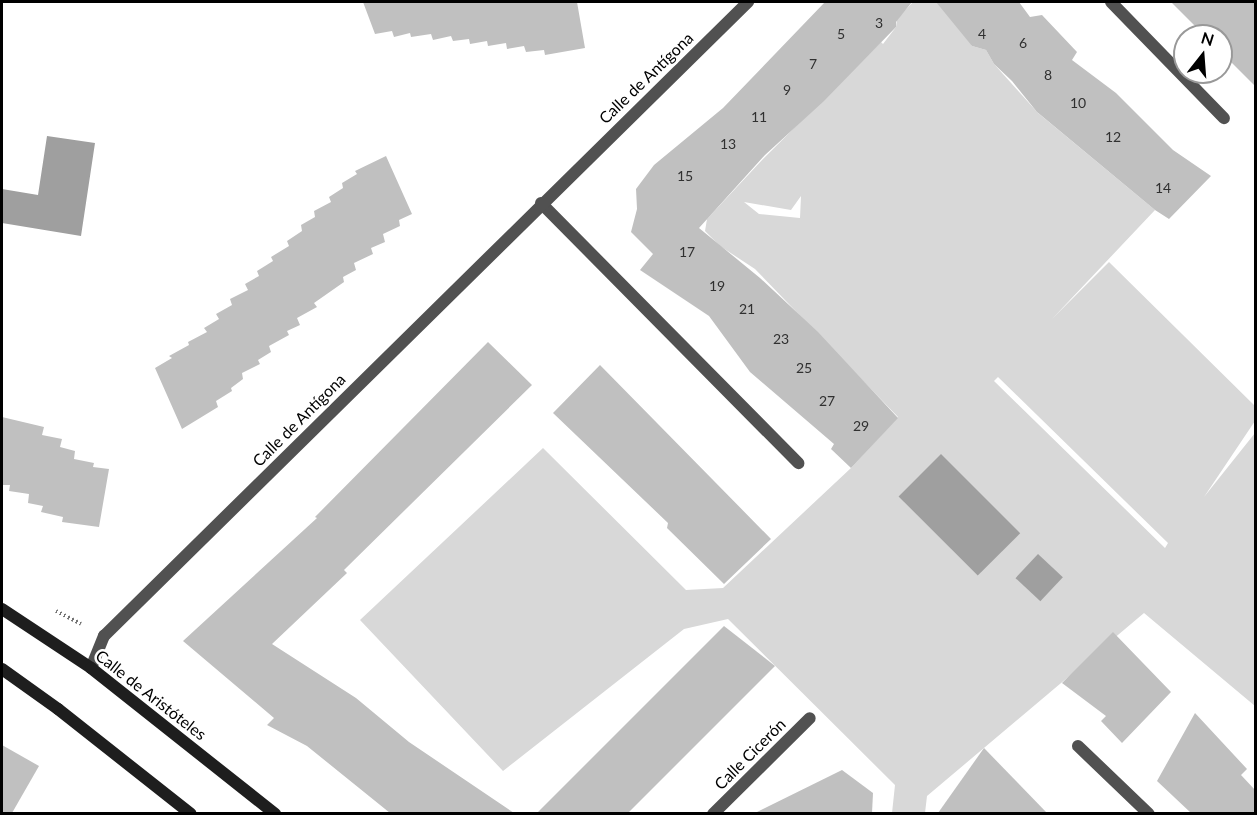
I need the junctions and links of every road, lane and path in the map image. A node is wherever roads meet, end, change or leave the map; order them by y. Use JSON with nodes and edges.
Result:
{"nodes":[{"id":1,"x":748,"y":2,"type":"edge"},
{"id":2,"x":1111,"y":2,"type":"edge"},
{"id":3,"x":1224,"y":118,"type":"dead end"},
{"id":4,"x":542,"y":203,"type":"junction"},
{"id":5,"x":798,"y":463,"type":"dead end"},
{"id":6,"x":2,"y":609,"type":"edge"},
{"id":7,"x":91,"y":668,"type":"junction"},
{"id":8,"x":2,"y":669,"type":"edge"},
{"id":9,"x":810,"y":718,"type":"dead end"},
{"id":10,"x":1078,"y":746,"type":"dead end"},
{"id":11,"x":191,"y":813,"type":"edge"},
{"id":12,"x":275,"y":813,"type":"edge"},
{"id":13,"x":713,"y":813,"type":"edge"},
{"id":14,"x":1149,"y":813,"type":"edge"}],
"edges":[{"from":1,"to":4,"type":"street","name":"Calle de Antígona"},
{"from":2,"to":3,"type":"street"},
{"from":4,"to":5,"type":"street"},
{"from":4,"to":7,"type":"street","name":"Calle de Antígona"},
{"from":6,"to":7,"type":"main road","name":"Calle de Aristóteles"},
{"from":7,"to":12,"type":"main road","name":"Calle de Aristóteles"},
{"from":8,"to":11,"type":"main road"},
{"from":9,"to":13,"type":"street","name":"Calle Cicerón"},
{"from":10,"to":14,"type":"street"}]}
